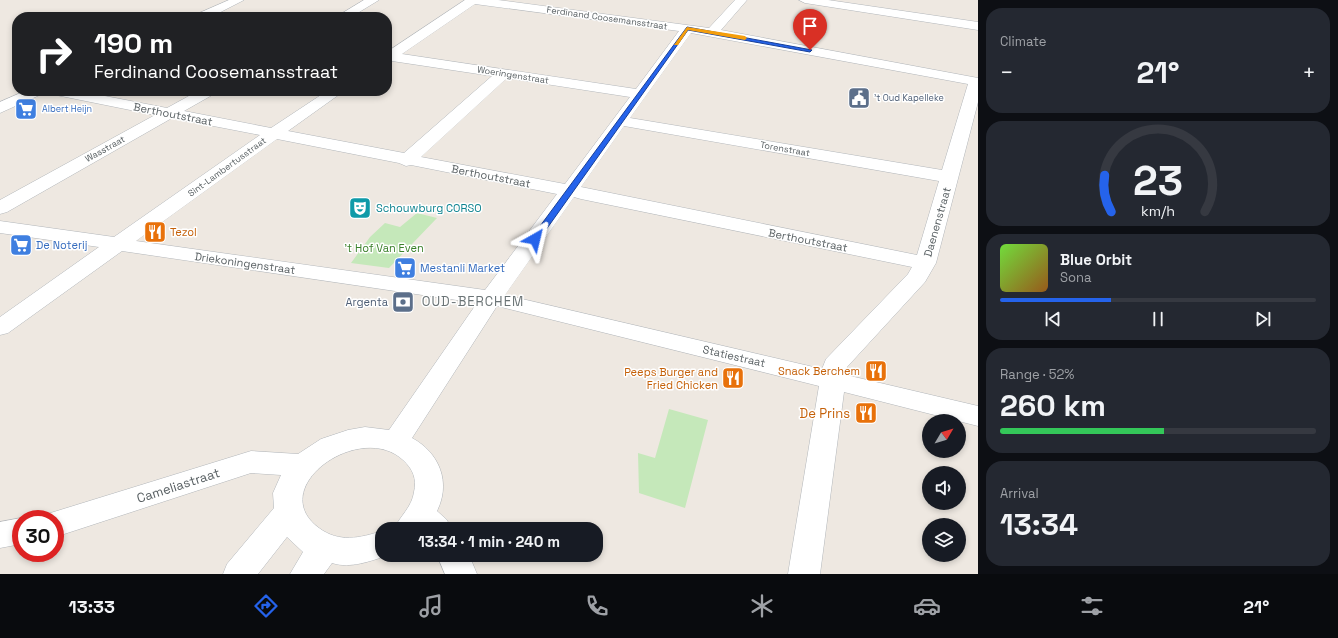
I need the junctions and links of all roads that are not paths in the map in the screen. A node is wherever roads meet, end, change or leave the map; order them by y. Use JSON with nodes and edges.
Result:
{"nodes":[{"id":1,"x":238,"y":0,"type":"edge"},
{"id":2,"x":373,"y":0,"type":"edge"},
{"id":3,"x":473,"y":0,"type":"edge"},
{"id":4,"x":741,"y":0,"type":"edge"},
{"id":5,"x":805,"y":0,"type":"edge"},
{"id":6,"x":212,"y":12,"type":"edge"},
{"id":7,"x":351,"y":12,"type":"edge"},
{"id":8,"x":978,"y":26,"type":"edge"},
{"id":9,"x":687,"y":29,"type":"junction"},
{"id":10,"x":712,"y":32,"type":"junction"},
{"id":11,"x":392,"y":53,"type":"edge"},
{"id":12,"x":392,"y":57,"type":"edge"},
{"id":13,"x":503,"y":74,"type":"junction"},
{"id":14,"x":977,"y":82,"type":"edge"},
{"id":15,"x":640,"y":94,"type":"junction"},
{"id":16,"x":26,"y":96,"type":"edge"},
{"id":17,"x":82,"y":96,"type":"edge"},
{"id":18,"x":200,"y":96,"type":"edge"},
{"id":19,"x":330,"y":96,"type":"edge"},
{"id":20,"x":0,"y":108,"type":"edge"},
{"id":21,"x":170,"y":113,"type":"junction"},
{"id":22,"x":620,"y":121,"type":"junction"},
{"id":23,"x":274,"y":133,"type":"junction"},
{"id":24,"x":406,"y":161,"type":"junction"},
{"id":25,"x":950,"y":177,"type":"junction"},
{"id":26,"x":570,"y":191,"type":"junction"},
{"id":27,"x":0,"y":208,"type":"edge"},
{"id":28,"x":0,"y":227,"type":"edge"},
{"id":29,"x":119,"y":244,"type":"junction"},
{"id":30,"x":925,"y":264,"type":"junction"},
{"id":31,"x":491,"y":298,"type":"junction"},
{"id":32,"x":0,"y":328,"type":"edge"},
{"id":33,"x":832,"y":380,"type":"junction"},
{"id":34,"x":978,"y":416,"type":"edge"},
{"id":35,"x":396,"y":441,"type":"junction"},
{"id":36,"x":307,"y":461,"type":"junction"},
{"id":37,"x":288,"y":512,"type":"junction"},
{"id":38,"x":64,"y":521,"type":"edge"},
{"id":39,"x":423,"y":522,"type":"edge"},
{"id":40,"x":12,"y":533,"type":"edge"},
{"id":41,"x":0,"y":535,"type":"edge"},
{"id":42,"x":375,"y":546,"type":"edge"},
{"id":43,"x":325,"y":547,"type":"junction"},
{"id":44,"x":456,"y":562,"type":"edge"},
{"id":45,"x":239,"y":574,"type":"edge"},
{"id":46,"x":306,"y":574,"type":"edge"},
{"id":47,"x":461,"y":574,"type":"edge"},
{"id":48,"x":804,"y":574,"type":"edge"}],
"edges":[{"from":1,"to":6,"type":"street"},
{"from":2,"to":7,"type":"street"},
{"from":3,"to":9,"type":"street","name":"Ferdinand Coosemansstraat"},
{"from":3,"to":11,"type":"street"},
{"from":4,"to":10,"type":"street"},
{"from":5,"to":8,"type":"street"},
{"from":9,"to":10,"type":"street","name":"Ferdinand Coosemansstraat"},
{"from":9,"to":15,"type":"street"},
{"from":10,"to":14,"type":"street","name":"Ferdinand Coosemansstraat"},
{"from":12,"to":13,"type":"street","name":"Woeringenstraat"},
{"from":13,"to":15,"type":"street","name":"Woeringenstraat"},
{"from":13,"to":24,"type":"street"},
{"from":14,"to":25,"type":"street","name":"Daenenstraat"},
{"from":15,"to":22,"type":"street"},
{"from":16,"to":20,"type":"street"},
{"from":17,"to":21,"type":"street","name":"Berthoutstraat"},
{"from":18,"to":21,"type":"street","name":"Wasstraat"},
{"from":19,"to":23,"type":"street","name":"Sint-Lambertusstraat"},
{"from":21,"to":23,"type":"street","name":"Berthoutstraat"},
{"from":21,"to":27,"type":"street","name":"Wasstraat"},
{"from":22,"to":25,"type":"street","name":"Torenstraat"},
{"from":22,"to":26,"type":"street"},
{"from":23,"to":24,"type":"street","name":"Berthoutstraat"},
{"from":23,"to":29,"type":"street","name":"Sint-Lambertusstraat"},
{"from":24,"to":26,"type":"street","name":"Berthoutstraat"},
{"from":25,"to":30,"type":"street","name":"Daenenstraat"},
{"from":26,"to":30,"type":"street","name":"Berthoutstraat"},
{"from":26,"to":31,"type":"street"},
{"from":28,"to":29,"type":"street","name":"Driekoningenstraat"},
{"from":29,"to":31,"type":"street","name":"Driekoningenstraat"},
{"from":29,"to":32,"type":"street","name":"Sint-Lambertusstraat"},
{"from":30,"to":33,"type":"street","name":"Daenenstraat"},
{"from":31,"to":33,"type":"street","name":"Statiestraat"},
{"from":31,"to":35,"type":"street"},
{"from":33,"to":34,"type":"street","name":"Statiestraat"},
{"from":33,"to":48,"type":"street","name":"Daenenstraat"},
{"from":35,"to":36,"type":"street"},
{"from":35,"to":39,"type":"street"},
{"from":36,"to":37,"type":"street"},
{"from":36,"to":38,"type":"street","name":"Cameliastraat"},
{"from":37,"to":43,"type":"street"},
{"from":37,"to":45,"type":"street"},
{"from":40,"to":41,"type":"street"},
{"from":42,"to":43,"type":"street"},
{"from":43,"to":46,"type":"street"},
{"from":44,"to":47,"type":"street"}]}
